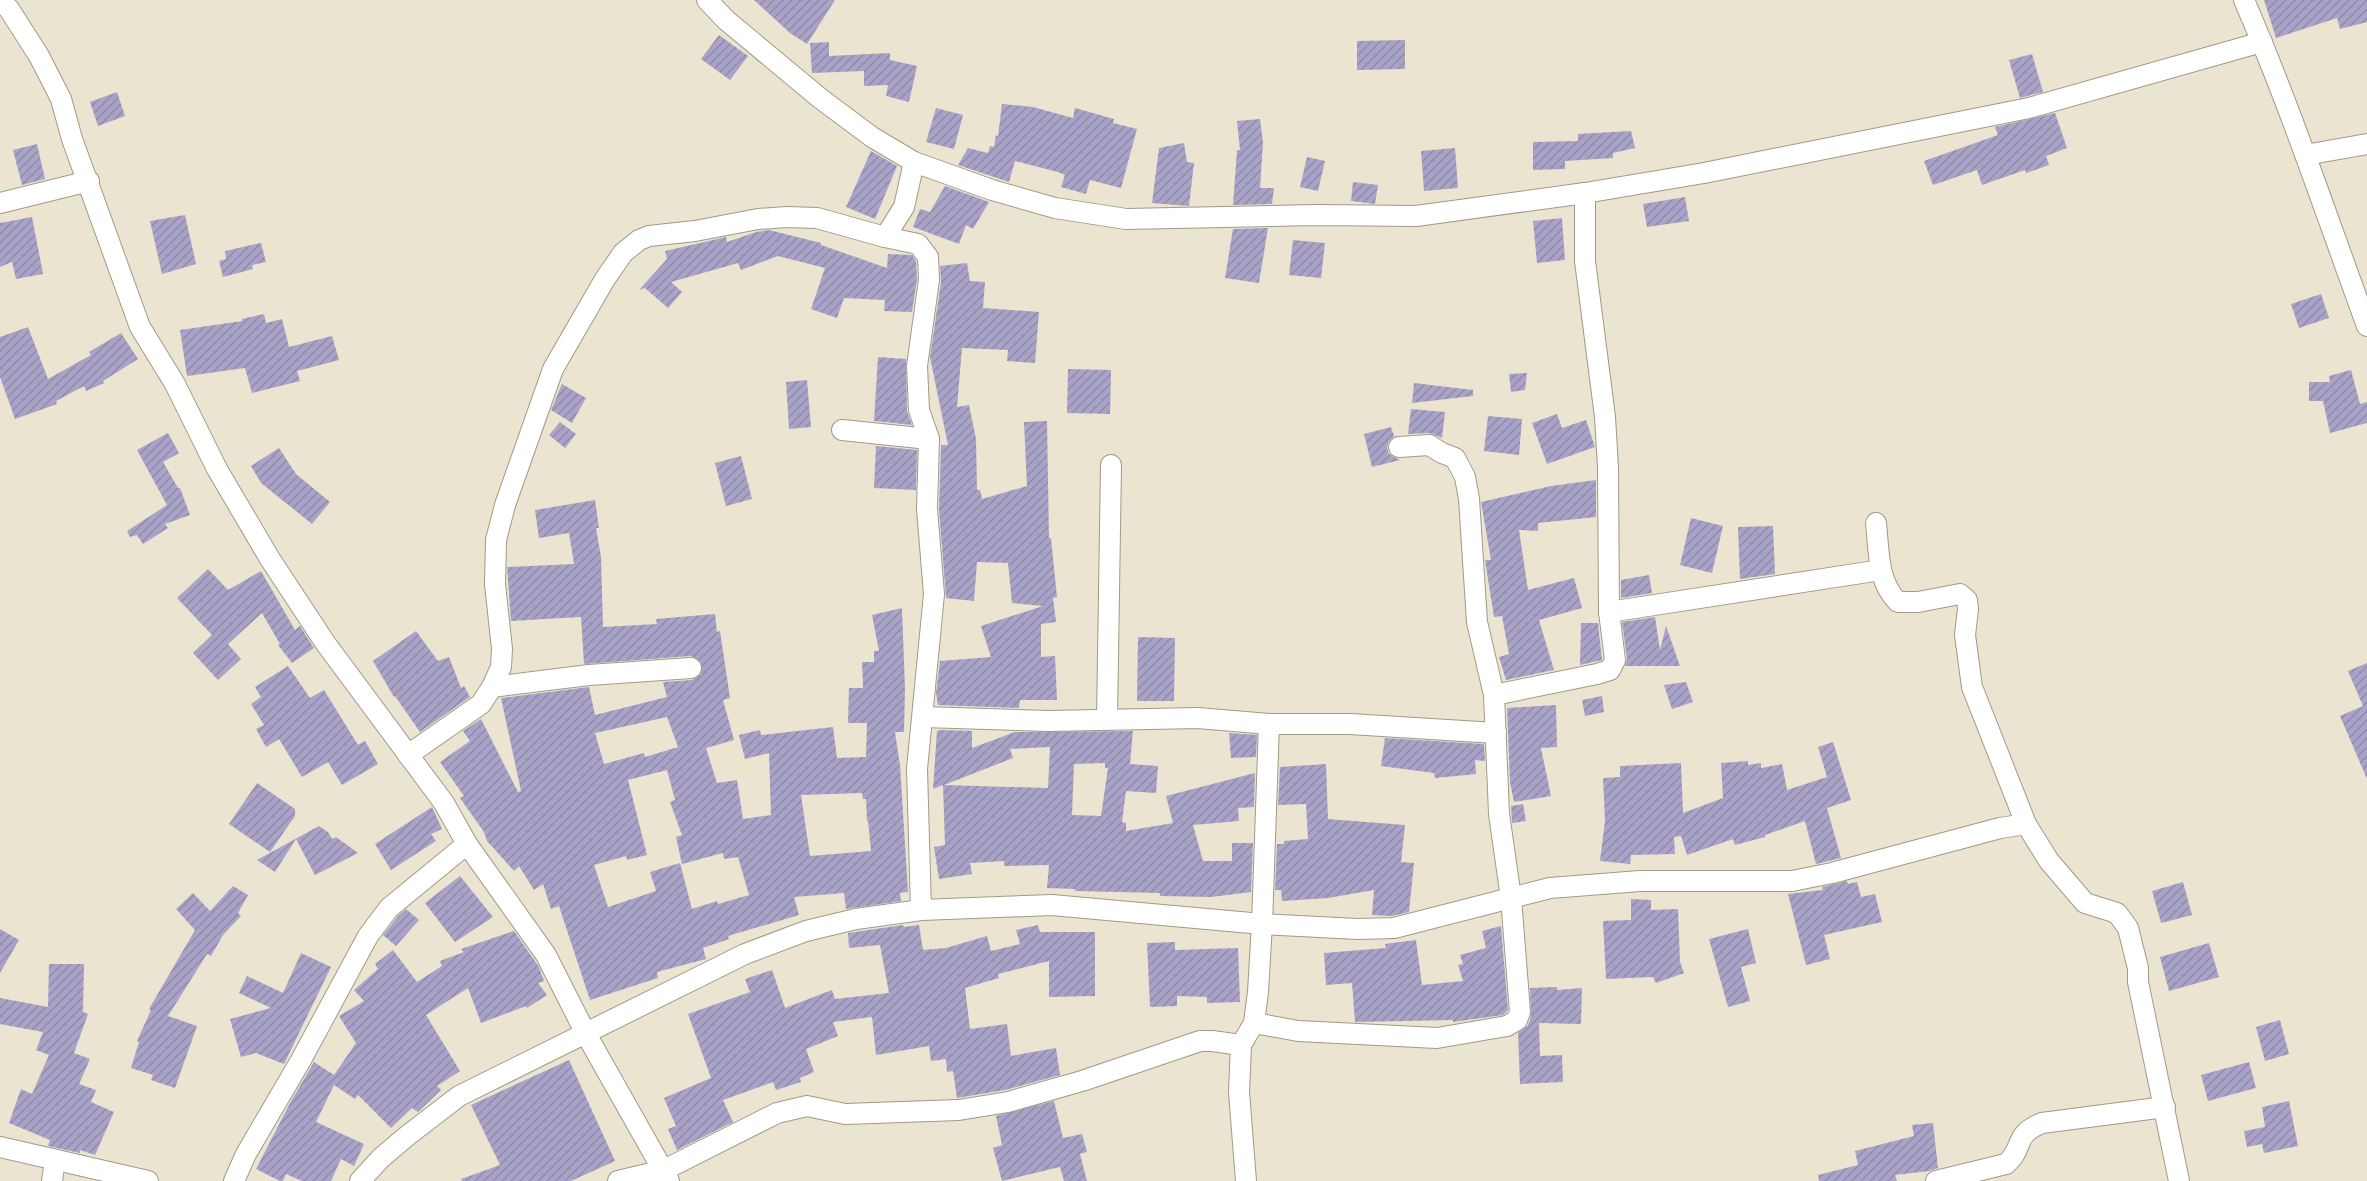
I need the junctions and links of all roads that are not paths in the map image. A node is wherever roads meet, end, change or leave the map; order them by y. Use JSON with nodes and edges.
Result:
{"nodes":[{"id":1,"x":0,"y":0,"type":"edge"},
{"id":2,"x":707,"y":0,"type":"edge"},
{"id":3,"x":2244,"y":0,"type":"edge"},
{"id":4,"x":2262,"y":42,"type":"junction"},
{"id":5,"x":2367,"y":144,"type":"edge"},
{"id":6,"x":2305,"y":155,"type":"junction"},
{"id":7,"x":914,"y":162,"type":"junction"},
{"id":8,"x":89,"y":181,"type":"junction"},
{"id":9,"x":1585,"y":193,"type":"junction"},
{"id":10,"x":0,"y":203,"type":"edge"},
{"id":11,"x":885,"y":237,"type":"junction"},
{"id":12,"x":2367,"y":326,"type":"edge"},
{"id":13,"x":842,"y":430,"type":"dead end"},
{"id":14,"x":929,"y":438,"type":"junction"},
{"id":15,"x":1399,"y":447,"type":"dead end"},
{"id":16,"x":1112,"y":465,"type":"dead end"},
{"id":17,"x":1876,"y":523,"type":"dead end"},
{"id":18,"x":1881,"y":570,"type":"junction"},
{"id":19,"x":1609,"y":612,"type":"junction"},
{"id":20,"x":691,"y":668,"type":"dead end"},
{"id":21,"x":492,"y":687,"type":"junction"},
{"id":22,"x":1494,"y":695,"type":"junction"},
{"id":23,"x":923,"y":717,"type":"junction"},
{"id":24,"x":1107,"y":720,"type":"junction"},
{"id":25,"x":1269,"y":724,"type":"junction"},
{"id":26,"x":1497,"y":733,"type":"junction"},
{"id":27,"x":408,"y":755,"type":"junction"},
{"id":28,"x":2026,"y":824,"type":"junction"},
{"id":29,"x":467,"y":844,"type":"junction"},
{"id":30,"x":1511,"y":898,"type":"junction"},
{"id":31,"x":921,"y":910,"type":"junction"},
{"id":32,"x":1262,"y":924,"type":"junction"},
{"id":33,"x":1254,"y":1023,"type":"junction"},
{"id":34,"x":586,"y":1034,"type":"junction"},
{"id":35,"x":1241,"y":1046,"type":"junction"},
{"id":36,"x":2165,"y":1107,"type":"junction"},
{"id":37,"x":0,"y":1147,"type":"edge"},
{"id":38,"x":55,"y":1160,"type":"junction"},
{"id":39,"x":667,"y":1176,"type":"edge"},
{"id":40,"x":52,"y":1181,"type":"edge"},
{"id":41,"x":147,"y":1181,"type":"edge"},
{"id":42,"x":234,"y":1181,"type":"edge"},
{"id":43,"x":360,"y":1181,"type":"edge"},
{"id":44,"x":618,"y":1181,"type":"edge"},
{"id":45,"x":1246,"y":1181,"type":"edge"},
{"id":46,"x":1936,"y":1181,"type":"edge"},
{"id":47,"x":2179,"y":1181,"type":"edge"}],
"edges":[{"from":1,"to":8,"type":"street"},
{"from":2,"to":7,"type":"street"},
{"from":3,"to":4,"type":"street"},
{"from":4,"to":6,"type":"street"},
{"from":4,"to":9,"type":"street"},
{"from":5,"to":6,"type":"street"},
{"from":6,"to":12,"type":"street"},
{"from":7,"to":9,"type":"street"},
{"from":7,"to":11,"type":"street"},
{"from":8,"to":10,"type":"street"},
{"from":8,"to":27,"type":"street"},
{"from":9,"to":19,"type":"street"},
{"from":11,"to":14,"type":"street"},
{"from":11,"to":21,"type":"street"},
{"from":13,"to":14,"type":"street"},
{"from":14,"to":23,"type":"street"},
{"from":15,"to":22,"type":"street"},
{"from":16,"to":24,"type":"street"},
{"from":17,"to":18,"type":"street"},
{"from":18,"to":19,"type":"street"},
{"from":18,"to":28,"type":"street"},
{"from":19,"to":22,"type":"street"},
{"from":20,"to":21,"type":"street"},
{"from":21,"to":27,"type":"street"},
{"from":22,"to":26,"type":"street"},
{"from":23,"to":24,"type":"street"},
{"from":23,"to":31,"type":"street"},
{"from":24,"to":25,"type":"street"},
{"from":25,"to":26,"type":"street"},
{"from":25,"to":32,"type":"street"},
{"from":26,"to":30,"type":"street"},
{"from":27,"to":29,"type":"street"},
{"from":28,"to":30,"type":"street"},
{"from":28,"to":36,"type":"street"},
{"from":29,"to":34,"type":"street"},
{"from":29,"to":42,"type":"street"},
{"from":30,"to":32,"type":"street"},
{"from":30,"to":33,"type":"street"},
{"from":31,"to":32,"type":"street"},
{"from":31,"to":34,"type":"street"},
{"from":32,"to":33,"type":"street"},
{"from":33,"to":35,"type":"street"},
{"from":34,"to":39,"type":"street"},
{"from":34,"to":43,"type":"street"},
{"from":35,"to":39,"type":"street"},
{"from":35,"to":45,"type":"street"},
{"from":36,"to":46,"type":"street"},
{"from":36,"to":47,"type":"street"},
{"from":37,"to":38,"type":"street"},
{"from":38,"to":40,"type":"street"},
{"from":38,"to":41,"type":"street"},
{"from":39,"to":44,"type":"street"}]}
